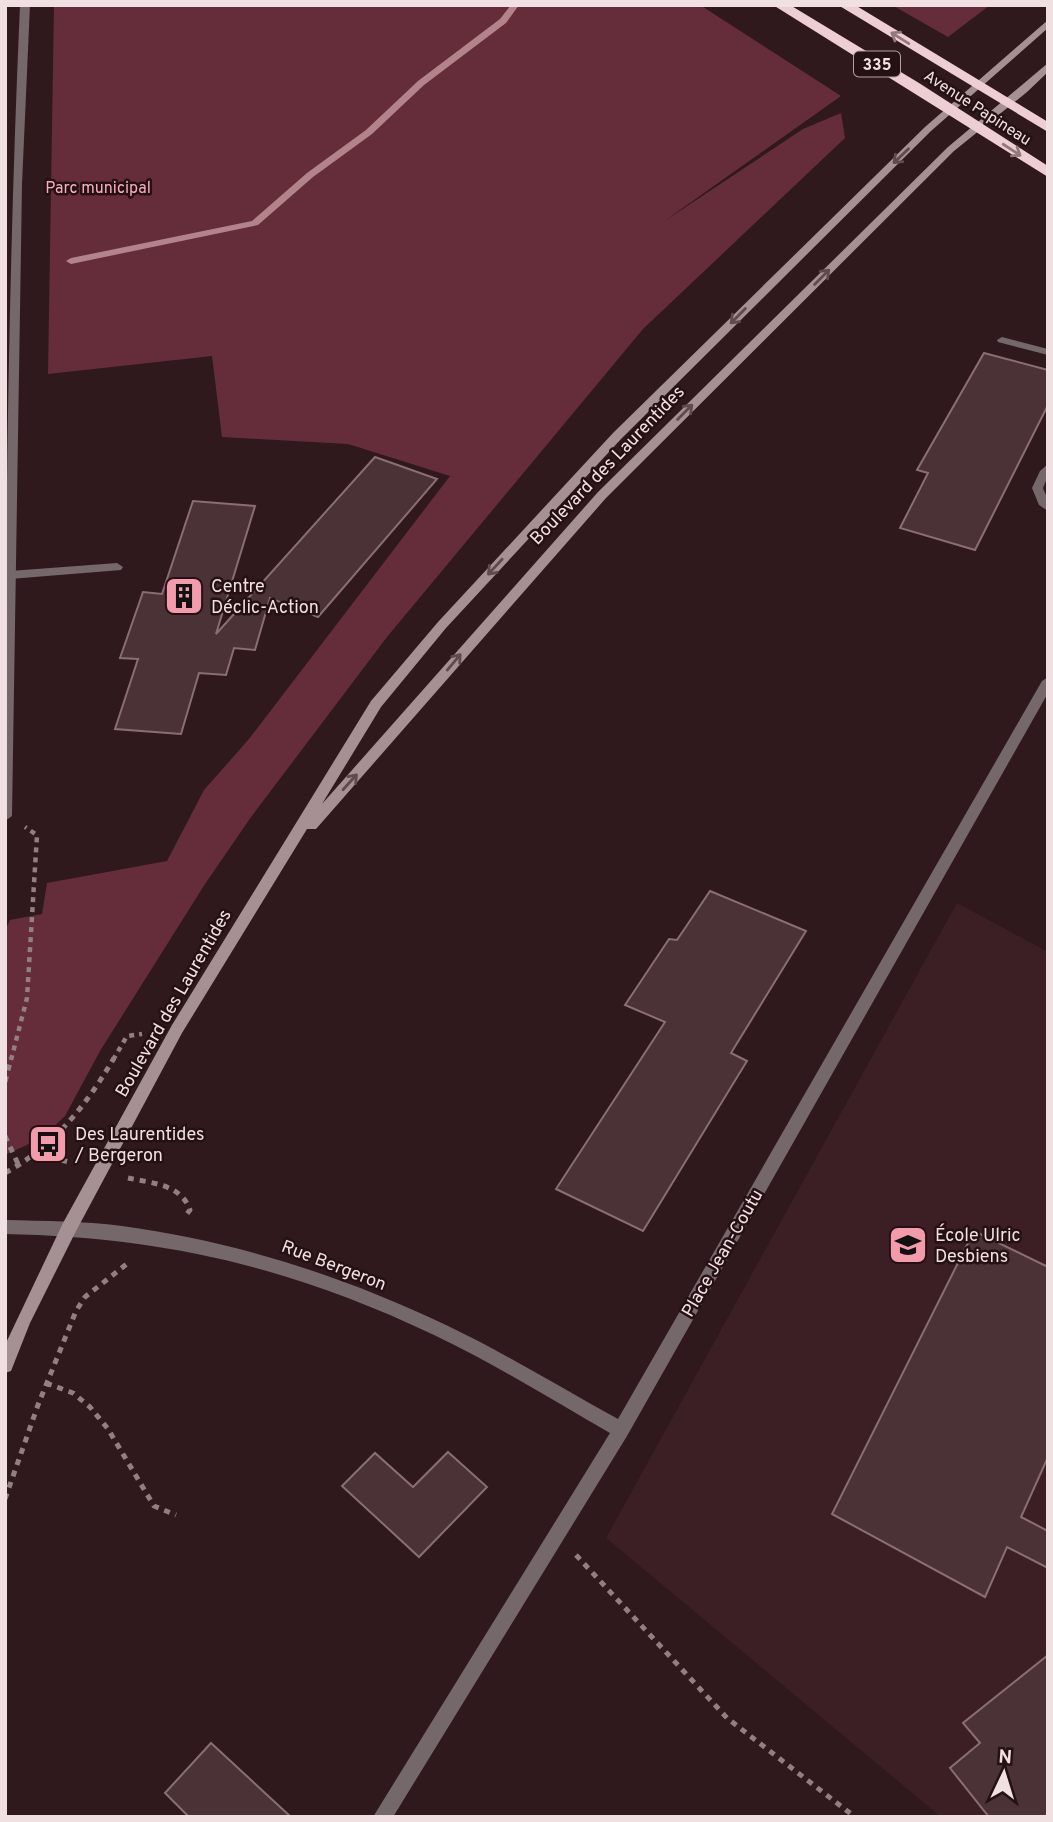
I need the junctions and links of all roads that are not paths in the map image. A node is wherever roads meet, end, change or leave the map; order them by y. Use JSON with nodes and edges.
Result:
{"nodes":[{"id":1,"x":25,"y":5,"type":"edge"},
{"id":2,"x":780,"y":5,"type":"edge"},
{"id":3,"x":845,"y":5,"type":"edge"},
{"id":4,"x":1048,"y":23,"type":"edge"},
{"id":5,"x":1048,"y":66,"type":"edge"},
{"id":6,"x":980,"y":86,"type":"junction"},
{"id":7,"x":1007,"y":102,"type":"junction"},
{"id":8,"x":950,"y":110,"type":"junction"},
{"id":9,"x":976,"y":127,"type":"junction"},
{"id":10,"x":1048,"y":128,"type":"edge"},
{"id":11,"x":1048,"y":173,"type":"edge"},
{"id":12,"x":1002,"y":340,"type":"dead end"},
{"id":13,"x":1048,"y":352,"type":"edge"},
{"id":14,"x":1048,"y":468,"type":"edge"},
{"id":15,"x":1048,"y":507,"type":"edge"},
{"id":16,"x":117,"y":567,"type":"dead end"},
{"id":17,"x":10,"y":575,"type":"junction"},
{"id":18,"x":1048,"y":681,"type":"edge"},
{"id":19,"x":5,"y":816,"type":"edge"},
{"id":20,"x":288,"y":851,"type":"junction"},
{"id":21,"x":5,"y":1227,"type":"edge"},
{"id":22,"x":69,"y":1228,"type":"junction"},
{"id":23,"x":5,"y":1366,"type":"edge"},
{"id":24,"x":621,"y":1430,"type":"junction"},
{"id":25,"x":382,"y":1817,"type":"edge"}],
"edges":[{"from":1,"to":17,"type":"street"},
{"from":2,"to":8,"type":"highway","name":"Avenue Papineau","number":"335"},
{"from":6,"to":3,"type":"highway","name":"Avenue Papineau","number":"335","one_way":true},
{"from":4,"to":6,"type":"street","name":"Boulevard des Laurentides"},
{"from":5,"to":7,"type":"street","name":"Boulevard des Laurentides"},
{"from":6,"to":7,"type":"highway","name":"Avenue Papineau","number":"335"},
{"from":6,"to":8,"type":"street","name":"Boulevard des Laurentides"},
{"from":7,"to":9,"type":"street","name":"Boulevard des Laurentides"},
{"from":7,"to":10,"type":"highway","name":"Avenue Papineau","number":"335"},
{"from":8,"to":9,"type":"highway","name":"Avenue Papineau","number":"335"},
{"from":8,"to":20,"type":"street","name":"Boulevard des Laurentides","one_way":true},
{"from":9,"to":11,"type":"highway","name":"Avenue Papineau","number":"335","one_way":true},
{"from":20,"to":9,"type":"street","name":"Boulevard des Laurentides","one_way":true},
{"from":12,"to":13,"type":"street"},
{"from":14,"to":15,"type":"street"},
{"from":16,"to":17,"type":"street"},
{"from":17,"to":19,"type":"street"},
{"from":18,"to":24,"type":"street","name":"Place Jean-Coutu"},
{"from":20,"to":22,"type":"street","name":"Boulevard des Laurentides"},
{"from":21,"to":22,"type":"street","name":"Rue Bergeron"},
{"from":22,"to":23,"type":"street","name":"Boulevard des Laurentides"},
{"from":22,"to":24,"type":"street","name":"Rue Bergeron"},
{"from":24,"to":25,"type":"street","name":"Place Jean-Coutu"}]}
